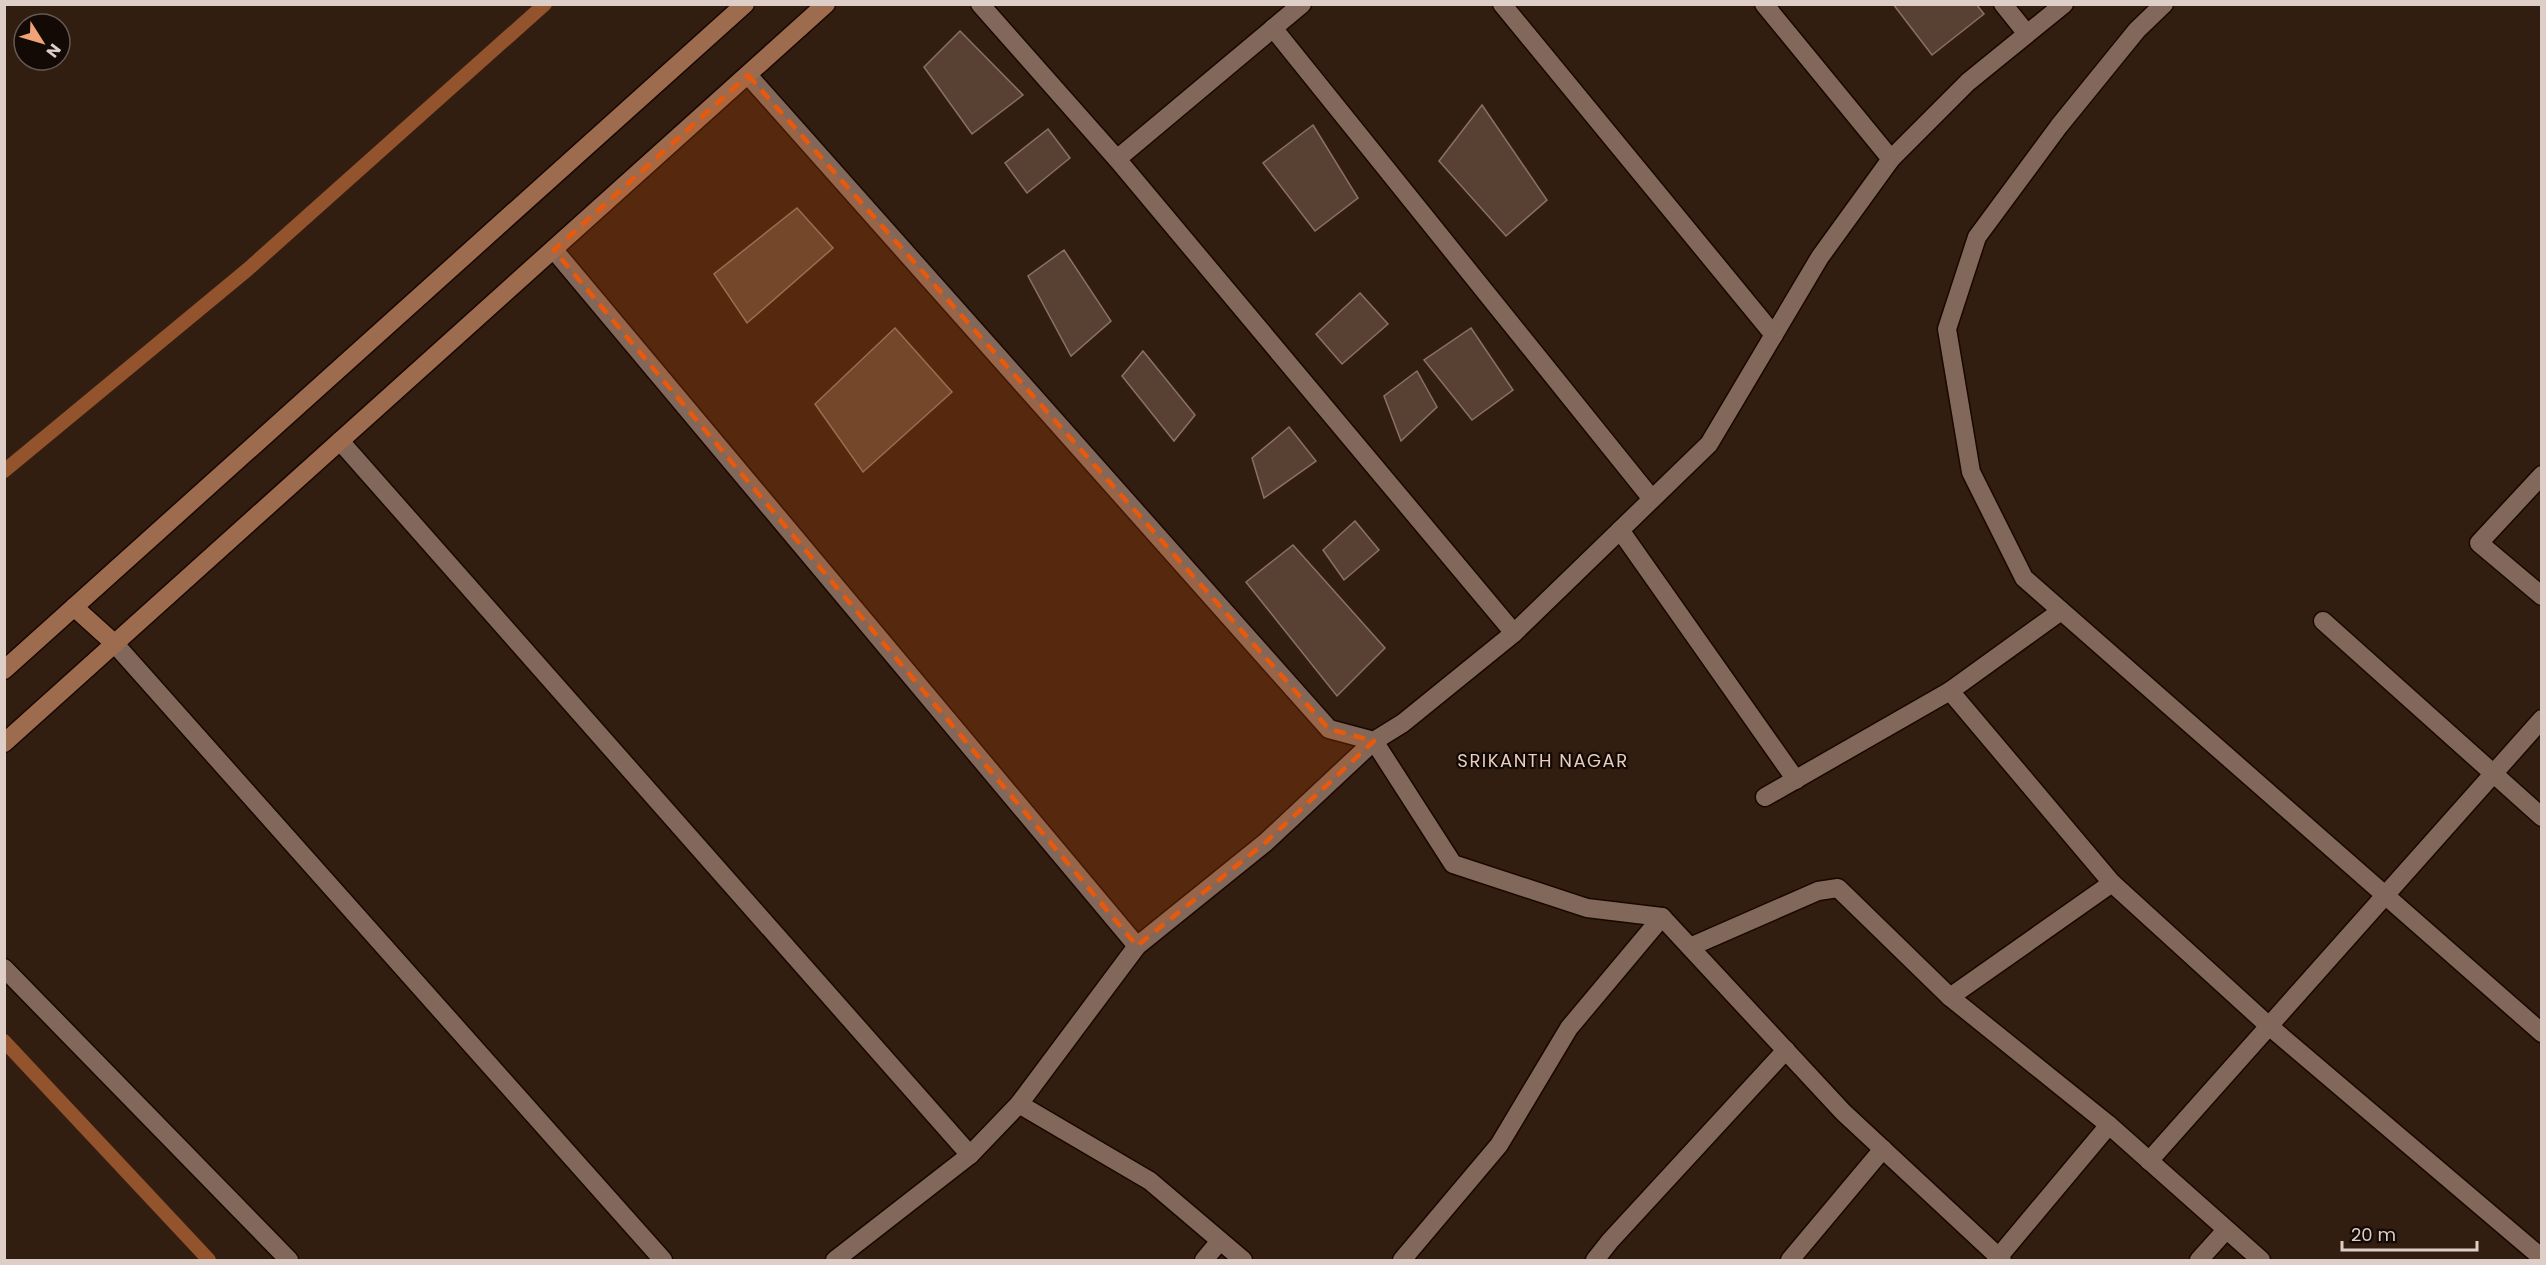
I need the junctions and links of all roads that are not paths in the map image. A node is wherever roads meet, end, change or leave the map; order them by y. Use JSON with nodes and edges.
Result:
{"nodes":[{"id":1,"x":745,"y":4,"type":"edge"},
{"id":2,"x":826,"y":4,"type":"edge"},
{"id":3,"x":980,"y":4,"type":"edge"},
{"id":4,"x":1302,"y":4,"type":"edge"},
{"id":5,"x":1502,"y":4,"type":"edge"},
{"id":6,"x":1764,"y":4,"type":"edge"},
{"id":7,"x":2003,"y":4,"type":"edge"},
{"id":8,"x":2064,"y":4,"type":"edge"},
{"id":9,"x":2164,"y":4,"type":"edge"},
{"id":10,"x":1273,"y":28,"type":"junction"},
{"id":11,"x":2027,"y":34,"type":"junction"},
{"id":12,"x":748,"y":75,"type":"junction"},
{"id":13,"x":1117,"y":159,"type":"junction"},
{"id":14,"x":1891,"y":159,"type":"junction"},
{"id":15,"x":554,"y":250,"type":"junction"},
{"id":16,"x":1773,"y":335,"type":"junction"},
{"id":17,"x":340,"y":441,"type":"junction"},
{"id":18,"x":2541,"y":475,"type":"edge"},
{"id":19,"x":1652,"y":498,"type":"junction"},
{"id":20,"x":1620,"y":530,"type":"junction"},
{"id":21,"x":2541,"y":596,"type":"edge"},
{"id":22,"x":74,"y":607,"type":"junction"},
{"id":23,"x":2061,"y":610,"type":"junction"},
{"id":24,"x":2323,"y":621,"type":"dead end"},
{"id":25,"x":1514,"y":633,"type":"junction"},
{"id":26,"x":115,"y":644,"type":"junction"},
{"id":27,"x":4,"y":670,"type":"edge"},
{"id":28,"x":1950,"y":691,"type":"junction"},
{"id":29,"x":2541,"y":719,"type":"edge"},
{"id":30,"x":1374,"y":741,"type":"junction"},
{"id":31,"x":4,"y":743,"type":"edge"},
{"id":32,"x":2492,"y":775,"type":"junction"},
{"id":33,"x":1796,"y":780,"type":"junction"},
{"id":34,"x":1765,"y":798,"type":"dead end"},
{"id":35,"x":2541,"y":817,"type":"edge"},
{"id":36,"x":2112,"y":883,"type":"junction"},
{"id":37,"x":2385,"y":895,"type":"junction"},
{"id":38,"x":1662,"y":917,"type":"junction"},
{"id":39,"x":1137,"y":946,"type":"junction"},
{"id":40,"x":1690,"y":947,"type":"junction"},
{"id":41,"x":4,"y":969,"type":"edge"},
{"id":42,"x":1950,"y":997,"type":"junction"},
{"id":43,"x":2269,"y":1026,"type":"junction"},
{"id":44,"x":2541,"y":1033,"type":"edge"},
{"id":45,"x":1786,"y":1050,"type":"junction"},
{"id":46,"x":1019,"y":1104,"type":"junction"},
{"id":47,"x":2109,"y":1125,"type":"junction"},
{"id":48,"x":1883,"y":1149,"type":"junction"},
{"id":49,"x":970,"y":1155,"type":"junction"},
{"id":50,"x":2149,"y":1161,"type":"junction"},
{"id":51,"x":2226,"y":1230,"type":"junction"},
{"id":52,"x":1220,"y":1241,"type":"junction"},
{"id":53,"x":2541,"y":1258,"type":"edge"},
{"id":54,"x":1999,"y":1259,"type":"edge"},
{"id":55,"x":289,"y":1260,"type":"edge"},
{"id":56,"x":663,"y":1260,"type":"edge"},
{"id":57,"x":835,"y":1260,"type":"edge"},
{"id":58,"x":1204,"y":1260,"type":"edge"},
{"id":59,"x":1243,"y":1260,"type":"edge"},
{"id":60,"x":1402,"y":1260,"type":"edge"},
{"id":61,"x":1595,"y":1260,"type":"edge"},
{"id":62,"x":1790,"y":1260,"type":"edge"},
{"id":63,"x":2199,"y":1260,"type":"edge"},
{"id":64,"x":2261,"y":1260,"type":"edge"}],
"edges":[{"from":1,"to":22,"type":"street"},
{"from":2,"to":12,"type":"street"},
{"from":3,"to":13,"type":"street"},
{"from":4,"to":10,"type":"street"},
{"from":5,"to":16,"type":"street"},
{"from":6,"to":14,"type":"street"},
{"from":7,"to":11,"type":"street"},
{"from":8,"to":11,"type":"street"},
{"from":9,"to":23,"type":"street"},
{"from":10,"to":13,"type":"street"},
{"from":10,"to":19,"type":"street"},
{"from":11,"to":14,"type":"street"},
{"from":12,"to":15,"type":"street"},
{"from":12,"to":30,"type":"street"},
{"from":13,"to":25,"type":"street"},
{"from":14,"to":16,"type":"street"},
{"from":15,"to":17,"type":"street"},
{"from":15,"to":39,"type":"street"},
{"from":16,"to":19,"type":"street"},
{"from":17,"to":26,"type":"street"},
{"from":17,"to":49,"type":"street"},
{"from":18,"to":21,"type":"street"},
{"from":19,"to":20,"type":"street"},
{"from":20,"to":25,"type":"street"},
{"from":20,"to":33,"type":"street"},
{"from":22,"to":26,"type":"street"},
{"from":22,"to":27,"type":"street"},
{"from":23,"to":28,"type":"street"},
{"from":23,"to":37,"type":"street"},
{"from":24,"to":32,"type":"street"},
{"from":25,"to":30,"type":"street"},
{"from":26,"to":31,"type":"street"},
{"from":26,"to":56,"type":"street"},
{"from":28,"to":33,"type":"street"},
{"from":28,"to":36,"type":"street"},
{"from":29,"to":32,"type":"street"},
{"from":30,"to":38,"type":"street"},
{"from":30,"to":39,"type":"street"},
{"from":32,"to":35,"type":"street"},
{"from":32,"to":37,"type":"street"},
{"from":33,"to":34,"type":"street"},
{"from":36,"to":42,"type":"street"},
{"from":36,"to":43,"type":"street"},
{"from":37,"to":43,"type":"street"},
{"from":37,"to":44,"type":"street"},
{"from":38,"to":40,"type":"street"},
{"from":38,"to":60,"type":"street"},
{"from":39,"to":46,"type":"street"},
{"from":40,"to":42,"type":"street"},
{"from":40,"to":45,"type":"street"},
{"from":41,"to":55,"type":"street"},
{"from":42,"to":47,"type":"street"},
{"from":43,"to":50,"type":"street"},
{"from":43,"to":53,"type":"street"},
{"from":45,"to":48,"type":"street"},
{"from":45,"to":61,"type":"street"},
{"from":46,"to":49,"type":"street"},
{"from":46,"to":52,"type":"street"},
{"from":47,"to":50,"type":"street"},
{"from":47,"to":54,"type":"street"},
{"from":48,"to":54,"type":"street"},
{"from":48,"to":62,"type":"street"},
{"from":49,"to":57,"type":"street"},
{"from":50,"to":51,"type":"street"},
{"from":51,"to":63,"type":"street"},
{"from":51,"to":64,"type":"street"},
{"from":52,"to":58,"type":"street"},
{"from":52,"to":59,"type":"street"}]}
